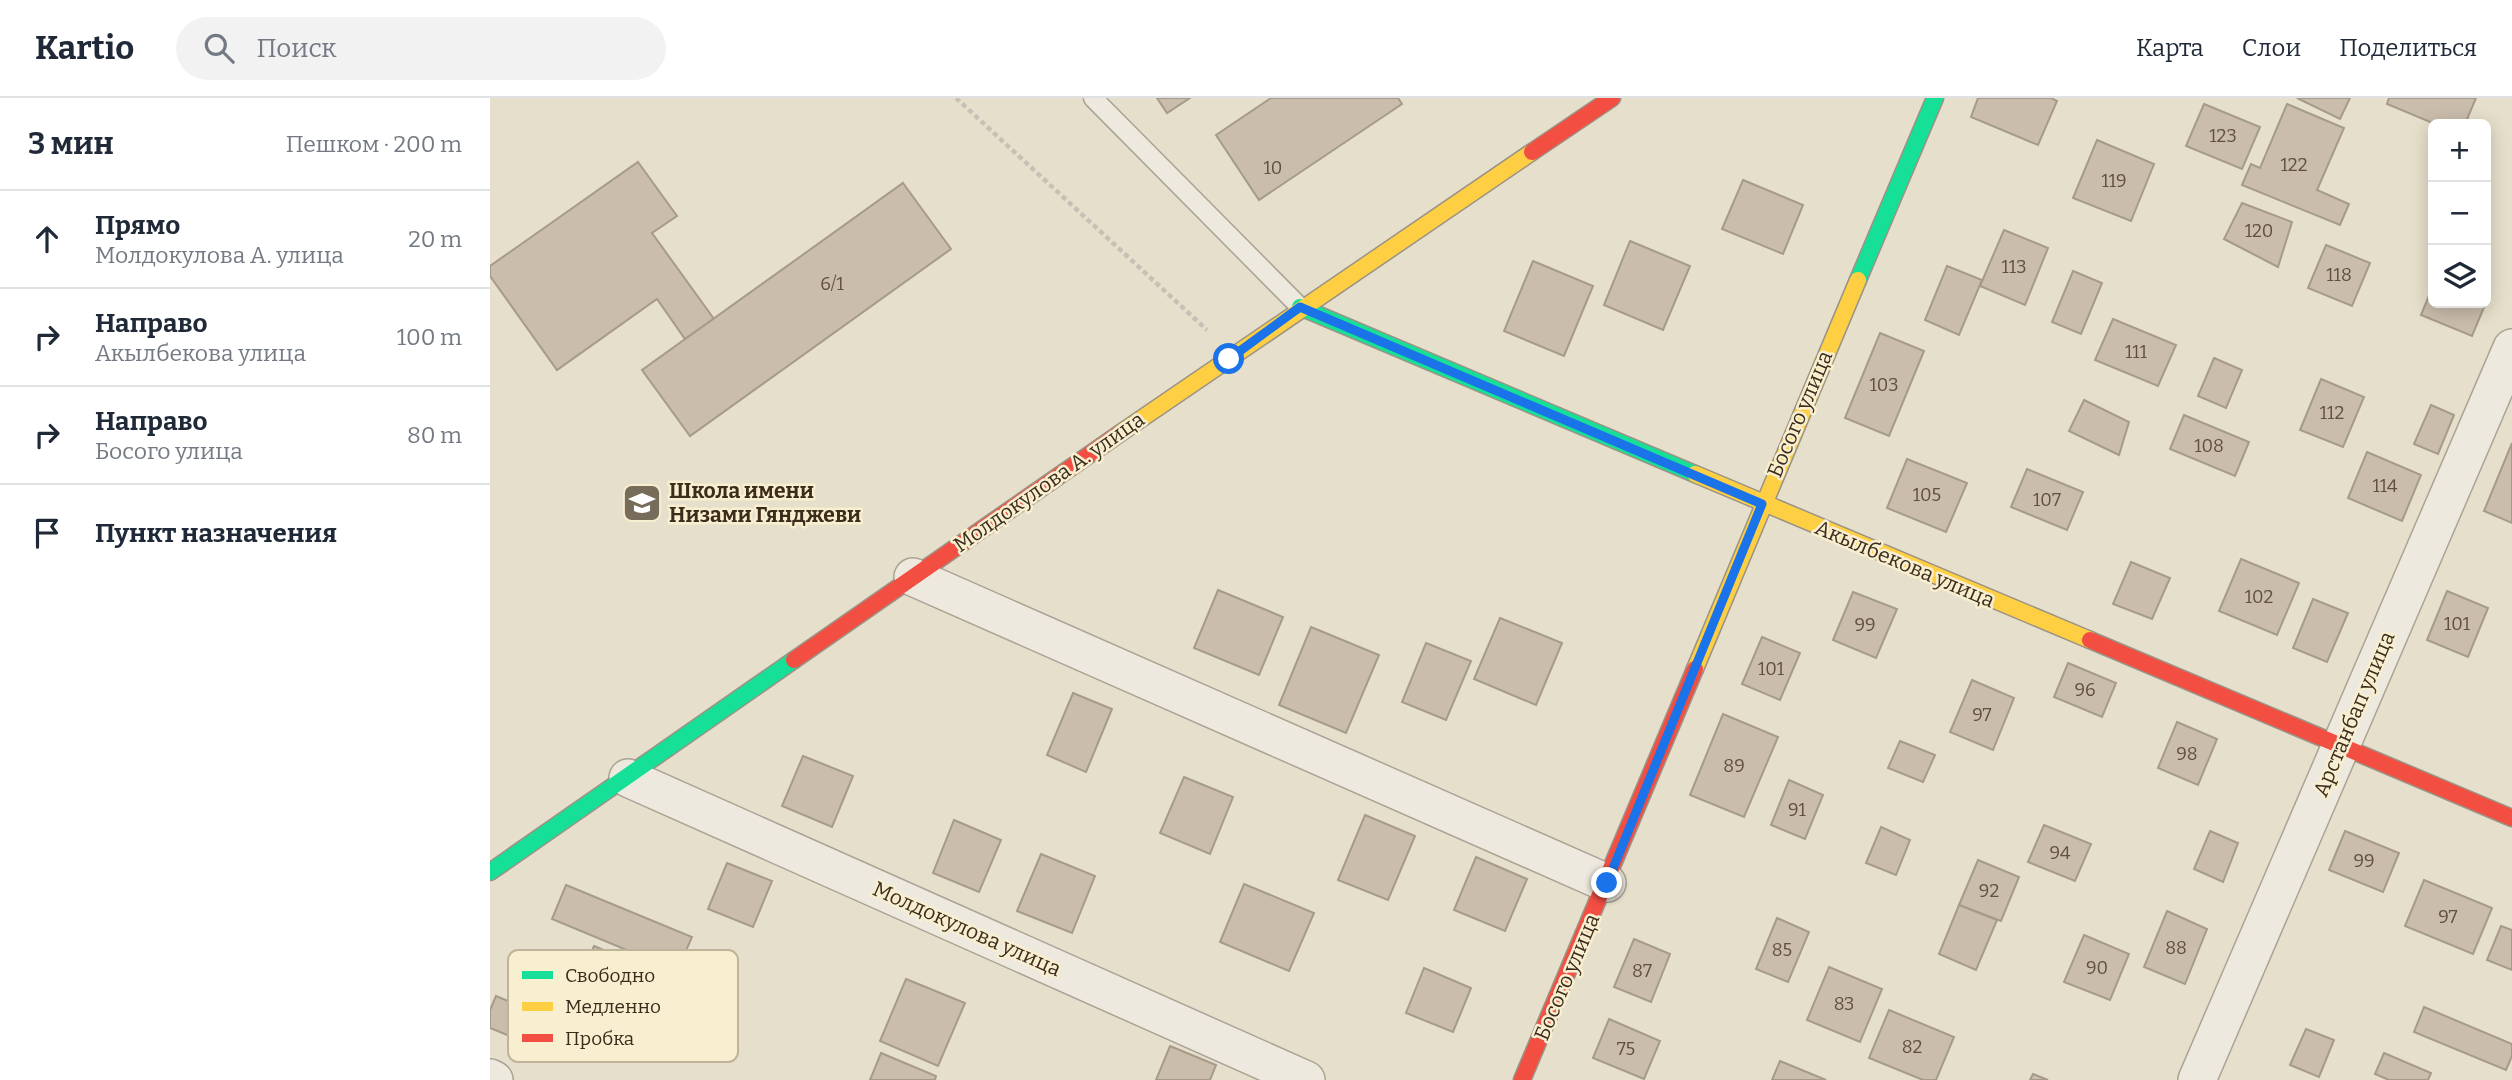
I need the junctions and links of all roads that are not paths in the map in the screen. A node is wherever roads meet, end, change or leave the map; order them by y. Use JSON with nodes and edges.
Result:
{"nodes":[{"id":1,"x":1093,"y":98,"type":"edge"},
{"id":2,"x":1935,"y":98,"type":"edge"},
{"id":3,"x":1601,"y":101,"type":"edge"},
{"id":4,"x":1300,"y":307,"type":"junction"},
{"id":5,"x":2512,"y":348,"type":"edge"},
{"id":6,"x":1762,"y":504,"type":"junction"},
{"id":7,"x":913,"y":577,"type":"junction"},
{"id":8,"x":2340,"y":745,"type":"junction"},
{"id":9,"x":628,"y":778,"type":"junction"},
{"id":10,"x":2512,"y":818,"type":"edge"},
{"id":11,"x":490,"y":872,"type":"edge"},
{"id":12,"x":1607,"y":883,"type":"junction"},
{"id":13,"x":1306,"y":1080,"type":"edge"},
{"id":14,"x":1522,"y":1080,"type":"edge"},
{"id":15,"x":2197,"y":1080,"type":"edge"}],
"edges":[{"from":1,"to":4,"type":"lane"},
{"from":2,"to":6,"type":"street","name":"Босого улица"},
{"from":3,"to":4,"type":"street","name":"Молдокулова А. улица"},
{"from":4,"to":6,"type":"street","name":"Акылбекова улица"},
{"from":4,"to":7,"type":"street","name":"Молдокулова А. улица"},
{"from":5,"to":8,"type":"street","name":"Арстанбап улица"},
{"from":6,"to":8,"type":"street","name":"Акылбекова улица"},
{"from":6,"to":12,"type":"street","name":"Босого улица"},
{"from":7,"to":9,"type":"street","name":"Молдокулова А. улица"},
{"from":7,"to":12,"type":"street"},
{"from":8,"to":10,"type":"street","name":"Акылбекова улица"},
{"from":8,"to":15,"type":"street","name":"Арстанбап улица"},
{"from":9,"to":11,"type":"street","name":"Молдокулова А. улица"},
{"from":9,"to":13,"type":"street","name":"Молдокулова улица"},
{"from":12,"to":14,"type":"street","name":"Босого улица"}]}
